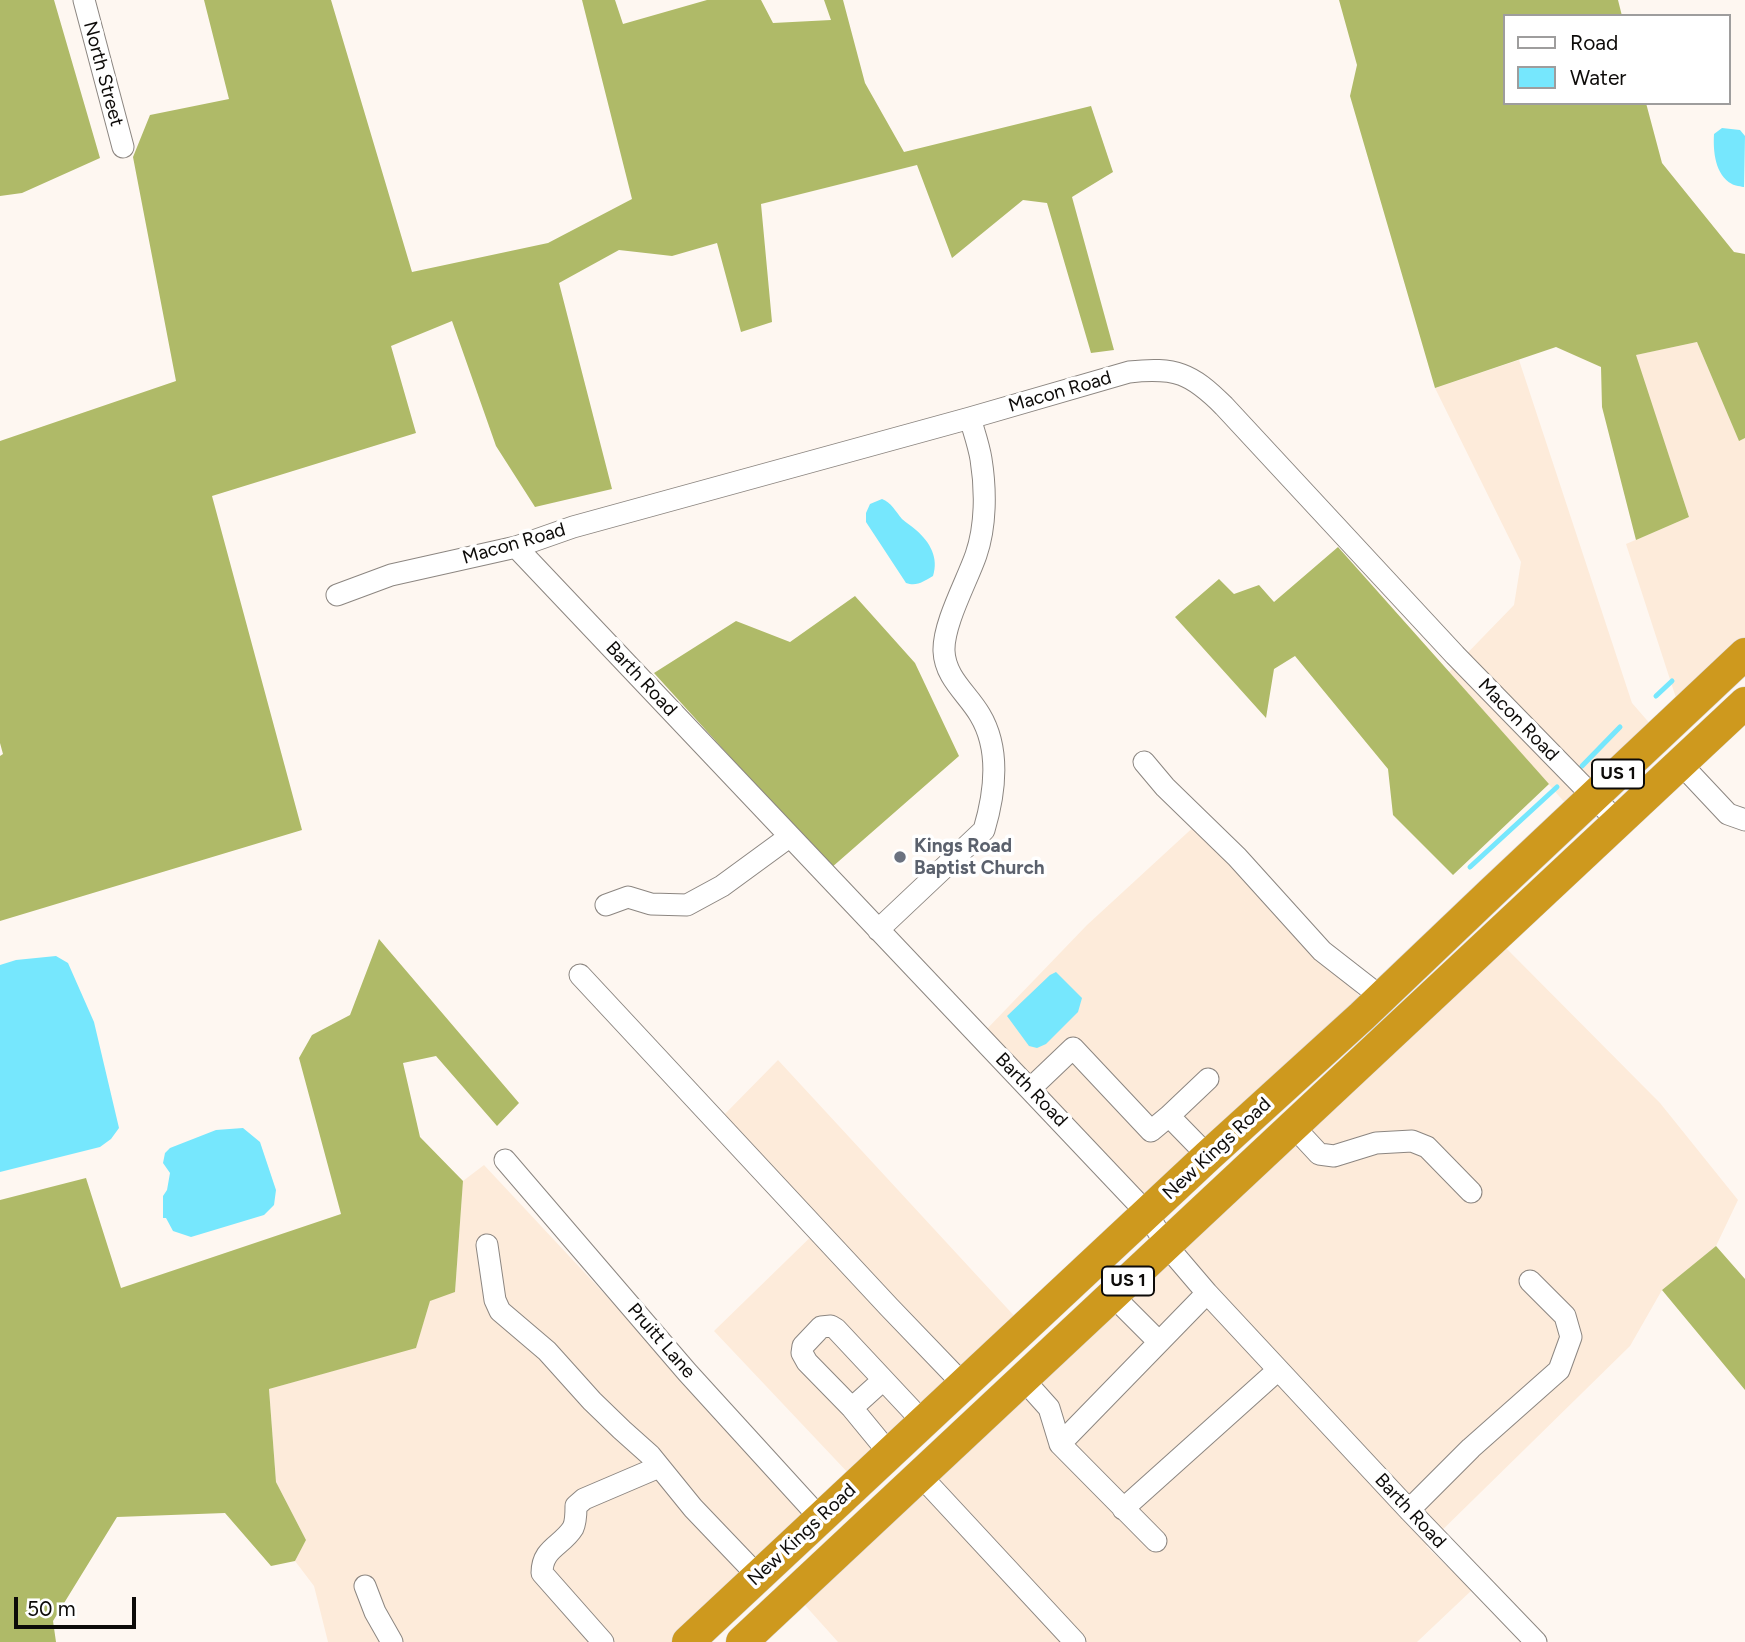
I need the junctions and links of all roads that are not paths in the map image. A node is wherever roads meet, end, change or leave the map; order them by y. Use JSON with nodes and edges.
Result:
{"nodes":[{"id":1,"x":84,"y":0,"type":"edge"},
{"id":2,"x":123,"y":148,"type":"dead end"},
{"id":3,"x":970,"y":418,"type":"junction"},
{"id":4,"x":516,"y":547,"type":"junction"},
{"id":5,"x":337,"y":595,"type":"dead end"},
{"id":6,"x":1745,"y":654,"type":"edge"},
{"id":7,"x":1743,"y":707,"type":"edge"},
{"id":8,"x":1144,"y":762,"type":"dead end"},
{"id":9,"x":1681,"y":764,"type":"junction"},
{"id":10,"x":1594,"y":798,"type":"junction"},
{"id":11,"x":1745,"y":820,"type":"edge"},
{"id":12,"x":1618,"y":822,"type":"junction"},
{"id":13,"x":789,"y":836,"type":"junction"},
{"id":14,"x":607,"y":905,"type":"dead end"},
{"id":15,"x":878,"y":930,"type":"junction"},
{"id":16,"x":580,"y":975,"type":"dead end"},
{"id":17,"x":1381,"y":997,"type":"junction"},
{"id":18,"x":1208,"y":1079,"type":"dead end"},
{"id":19,"x":1030,"y":1089,"type":"junction"},
{"id":20,"x":1168,"y":1116,"type":"junction"},
{"id":21,"x":1293,"y":1126,"type":"junction"},
{"id":22,"x":1208,"y":1156,"type":"junction"},
{"id":23,"x":505,"y":1160,"type":"dead end"},
{"id":24,"x":1471,"y":1192,"type":"dead end"},
{"id":25,"x":1147,"y":1213,"type":"junction"},
{"id":26,"x":487,"y":1245,"type":"dead end"},
{"id":27,"x":1166,"y":1245,"type":"junction"},
{"id":28,"x":1530,"y":1281,"type":"dead end"},
{"id":29,"x":1207,"y":1293,"type":"junction"},
{"id":30,"x":1112,"y":1295,"type":"junction"},
{"id":31,"x":1159,"y":1342,"type":"junction"},
{"id":32,"x":1278,"y":1370,"type":"junction"},
{"id":33,"x":1023,"y":1379,"type":"junction"},
{"id":34,"x":883,"y":1380,"type":"junction"},
{"id":35,"x":963,"y":1384,"type":"junction"},
{"id":36,"x":852,"y":1408,"type":"junction"},
{"id":37,"x":923,"y":1422,"type":"junction"},
{"id":38,"x":1060,"y":1444,"type":"junction"},
{"id":39,"x":890,"y":1453,"type":"junction"},
{"id":40,"x":659,"y":1467,"type":"junction"},
{"id":41,"x":920,"y":1475,"type":"junction"},
{"id":42,"x":1123,"y":1509,"type":"junction"},
{"id":43,"x":1409,"y":1510,"type":"junction"},
{"id":44,"x":821,"y":1519,"type":"junction"},
{"id":45,"x":1156,"y":1541,"type":"dead end"},
{"id":46,"x":758,"y":1576,"type":"junction"},
{"id":47,"x":365,"y":1586,"type":"dead end"},
{"id":48,"x":393,"y":1642,"type":"edge"},
{"id":49,"x":603,"y":1642,"type":"edge"},
{"id":50,"x":688,"y":1642,"type":"edge"},
{"id":51,"x":742,"y":1642,"type":"edge"},
{"id":52,"x":1075,"y":1642,"type":"edge"},
{"id":53,"x":1536,"y":1642,"type":"edge"}],
"edges":[{"from":1,"to":2,"type":"street","name":"North Street"},
{"from":3,"to":4,"type":"street","name":"Macon Road"},
{"from":3,"to":10,"type":"street","name":"Macon Road"},
{"from":3,"to":15,"type":"street"},
{"from":4,"to":5,"type":"street","name":"Macon Road"},
{"from":4,"to":13,"type":"street","name":"Barth Road"},
{"from":6,"to":10,"type":"highway","name":"New Kings Road","number":"US 1"},
{"from":7,"to":9,"type":"highway","name":"New Kings Road","number":"US 1"},
{"from":8,"to":17,"type":"street"},
{"from":9,"to":11,"type":"street"},
{"from":9,"to":12,"type":"highway","name":"New Kings Road","number":"US 1"},
{"from":10,"to":12,"type":"street","name":"Macon Road"},
{"from":10,"to":17,"type":"highway","name":"New Kings Road","number":"US 1"},
{"from":12,"to":21,"type":"highway","name":"New Kings Road","number":"US 1"},
{"from":13,"to":14,"type":"street"},
{"from":13,"to":15,"type":"street","name":"Barth Road"},
{"from":15,"to":19,"type":"street","name":"Barth Road"},
{"from":16,"to":35,"type":"street"},
{"from":17,"to":22,"type":"highway","name":"New Kings Road","number":"US 1"},
{"from":18,"to":20,"type":"street"},
{"from":19,"to":20,"type":"street"},
{"from":19,"to":25,"type":"street","name":"Barth Road"},
{"from":20,"to":22,"type":"street"},
{"from":21,"to":24,"type":"street"},
{"from":21,"to":27,"type":"highway","name":"New Kings Road","number":"US 1"},
{"from":22,"to":25,"type":"highway","name":"New Kings Road","number":"US 1"},
{"from":23,"to":44,"type":"street","name":"Pruitt Lane"},
{"from":25,"to":27,"type":"street","name":"Barth Road"},
{"from":25,"to":35,"type":"highway","name":"New Kings Road","number":"US 1"},
{"from":26,"to":40,"type":"street"},
{"from":27,"to":29,"type":"street","name":"Barth Road"},
{"from":27,"to":30,"type":"highway","name":"New Kings Road","number":"US 1"},
{"from":28,"to":43,"type":"street"},
{"from":29,"to":31,"type":"street"},
{"from":29,"to":32,"type":"street","name":"Barth Road"},
{"from":30,"to":31,"type":"street"},
{"from":30,"to":33,"type":"highway","name":"New Kings Road","number":"US 1"},
{"from":31,"to":38,"type":"street"},
{"from":32,"to":42,"type":"street"},
{"from":32,"to":43,"type":"street","name":"Barth Road"},
{"from":33,"to":38,"type":"street"},
{"from":33,"to":41,"type":"highway","name":"New Kings Road","number":"US 1"},
{"from":34,"to":36,"type":"street"},
{"from":34,"to":36,"type":"street"},
{"from":34,"to":37,"type":"street"},
{"from":35,"to":37,"type":"highway","name":"New Kings Road","number":"US 1"},
{"from":36,"to":39,"type":"street"},
{"from":37,"to":39,"type":"highway","name":"New Kings Road","number":"US 1"},
{"from":38,"to":42,"type":"street"},
{"from":39,"to":44,"type":"highway","name":"New Kings Road","number":"US 1"},
{"from":40,"to":46,"type":"street"},
{"from":40,"to":49,"type":"street"},
{"from":41,"to":51,"type":"highway","name":"New Kings Road","number":"US 1"},
{"from":41,"to":52,"type":"street"},
{"from":42,"to":45,"type":"street"},
{"from":43,"to":53,"type":"street","name":"Barth Road"},
{"from":44,"to":46,"type":"highway","name":"New Kings Road","number":"US 1"},
{"from":46,"to":50,"type":"highway","name":"New Kings Road","number":"US 1"},
{"from":47,"to":48,"type":"street"}]}
